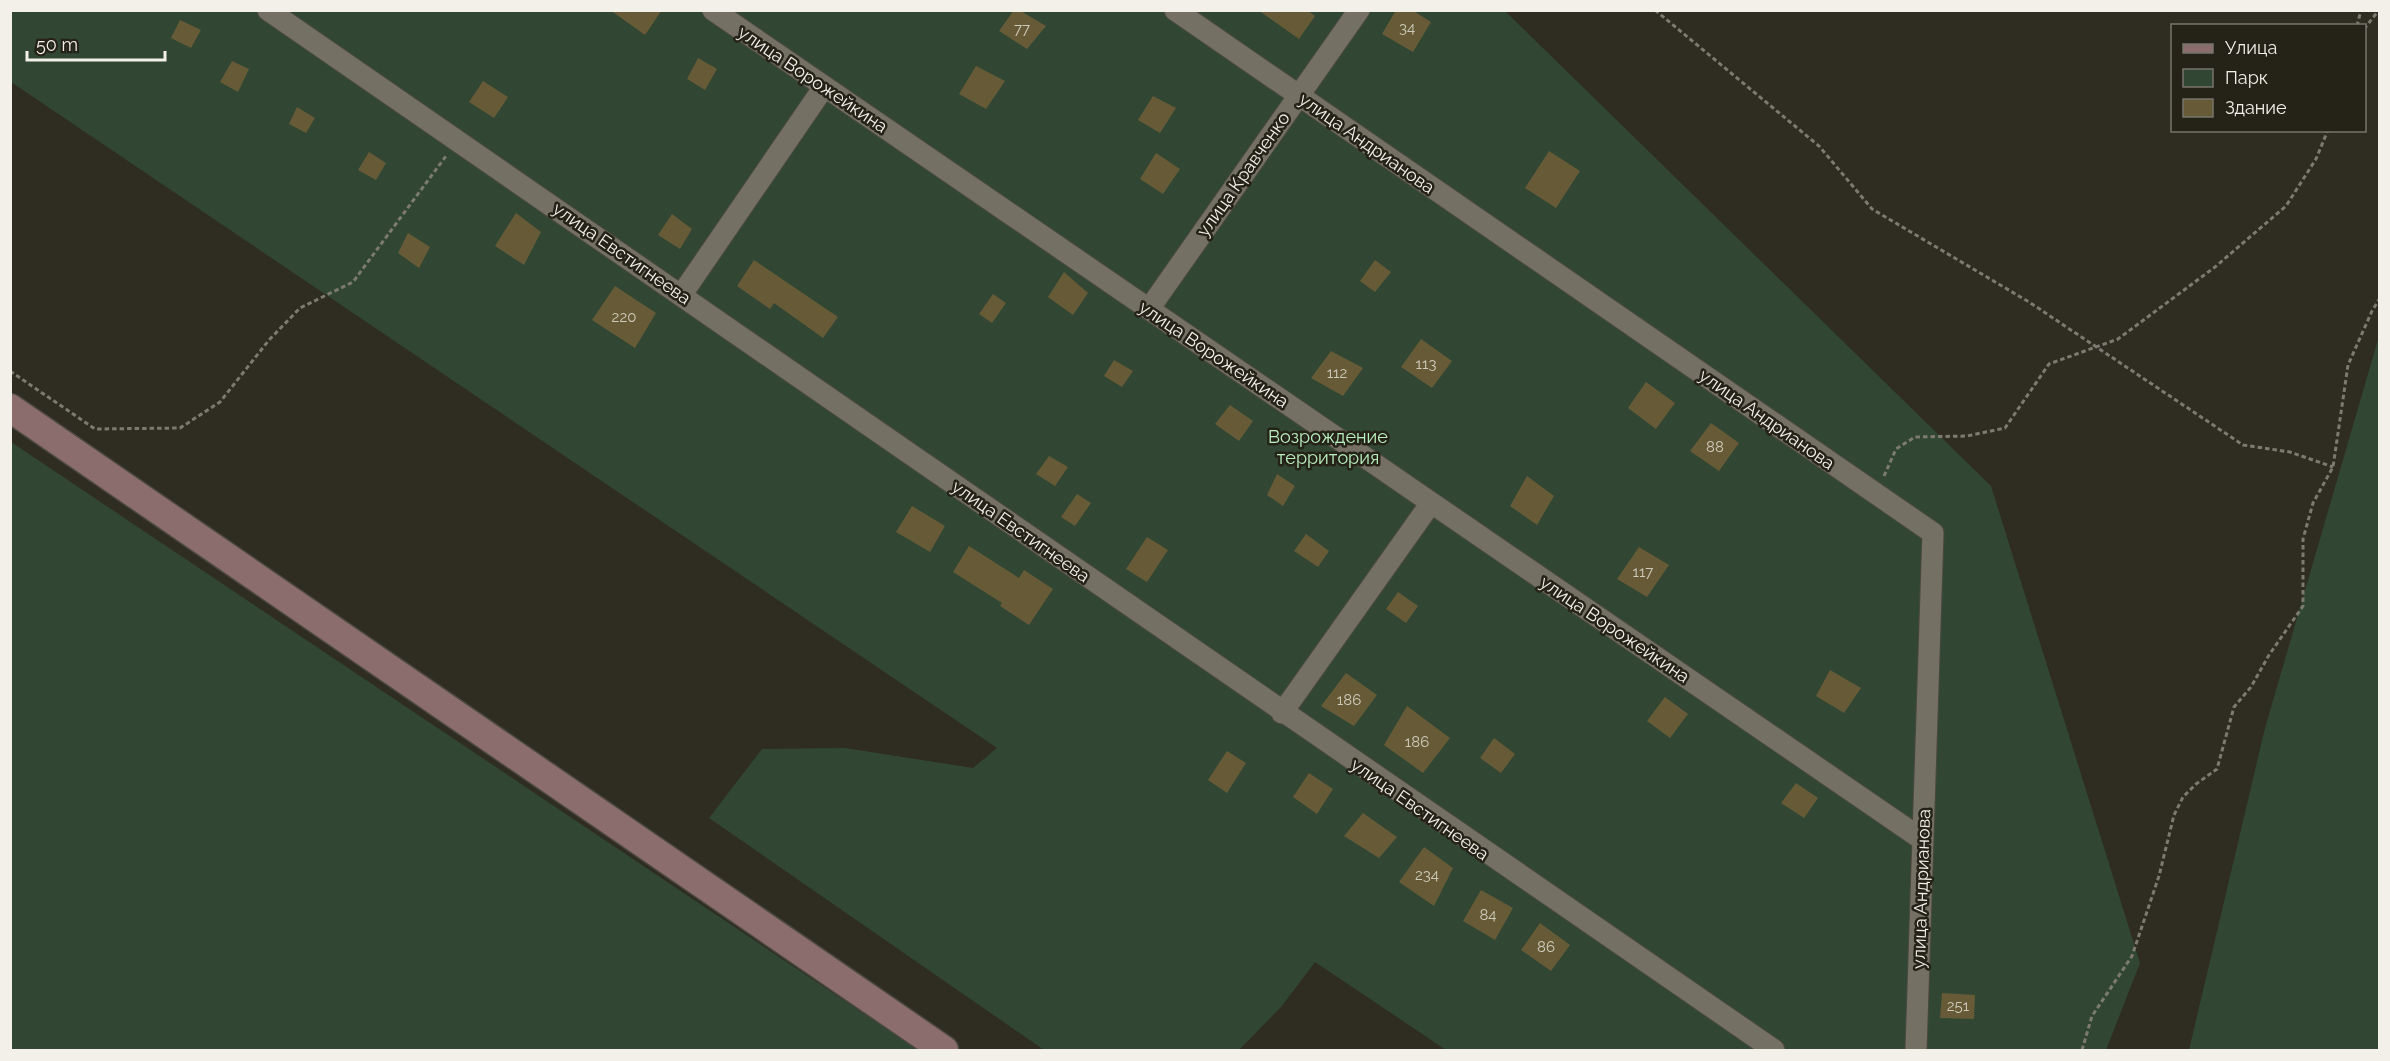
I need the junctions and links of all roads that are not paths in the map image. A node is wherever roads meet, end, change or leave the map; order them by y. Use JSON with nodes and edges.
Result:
{"nodes":[{"id":1,"x":268,"y":10,"type":"edge"},
{"id":2,"x":713,"y":10,"type":"edge"},
{"id":3,"x":1175,"y":10,"type":"edge"},
{"id":4,"x":1359,"y":10,"type":"edge"},
{"id":5,"x":824,"y":87,"type":"junction"},
{"id":6,"x":1299,"y":96,"type":"junction"},
{"id":7,"x":682,"y":294,"type":"junction"},
{"id":8,"x":1149,"y":309,"type":"junction"},
{"id":9,"x":10,"y":408,"type":"edge"},
{"id":10,"x":1431,"y":503,"type":"junction"},
{"id":11,"x":1282,"y":713,"type":"junction"},
{"id":12,"x":1923,"y":840,"type":"junction"},
{"id":13,"x":944,"y":1050,"type":"edge"},
{"id":14,"x":1774,"y":1050,"type":"edge"},
{"id":15,"x":1916,"y":1050,"type":"edge"}],
"edges":[{"from":1,"to":7,"type":"street","name":"улица Евстигнеева"},
{"from":2,"to":5,"type":"street","name":"улица Ворожейкина"},
{"from":3,"to":6,"type":"street","name":"улица Андрианова"},
{"from":4,"to":6,"type":"street","name":"улица Кравченко"},
{"from":5,"to":7,"type":"street"},
{"from":5,"to":8,"type":"street","name":"улица Ворожейкина"},
{"from":6,"to":8,"type":"street","name":"улица Кравченко"},
{"from":6,"to":12,"type":"street","name":"улица Андрианова"},
{"from":7,"to":11,"type":"street","name":"улица Евстигнеева"},
{"from":8,"to":10,"type":"street","name":"улица Ворожейкина"},
{"from":9,"to":13,"type":"main road"},
{"from":10,"to":11,"type":"street"},
{"from":10,"to":12,"type":"street","name":"улица Ворожейкина"},
{"from":11,"to":14,"type":"street","name":"улица Евстигнеева"},
{"from":12,"to":15,"type":"street","name":"улица Андрианова"}]}
